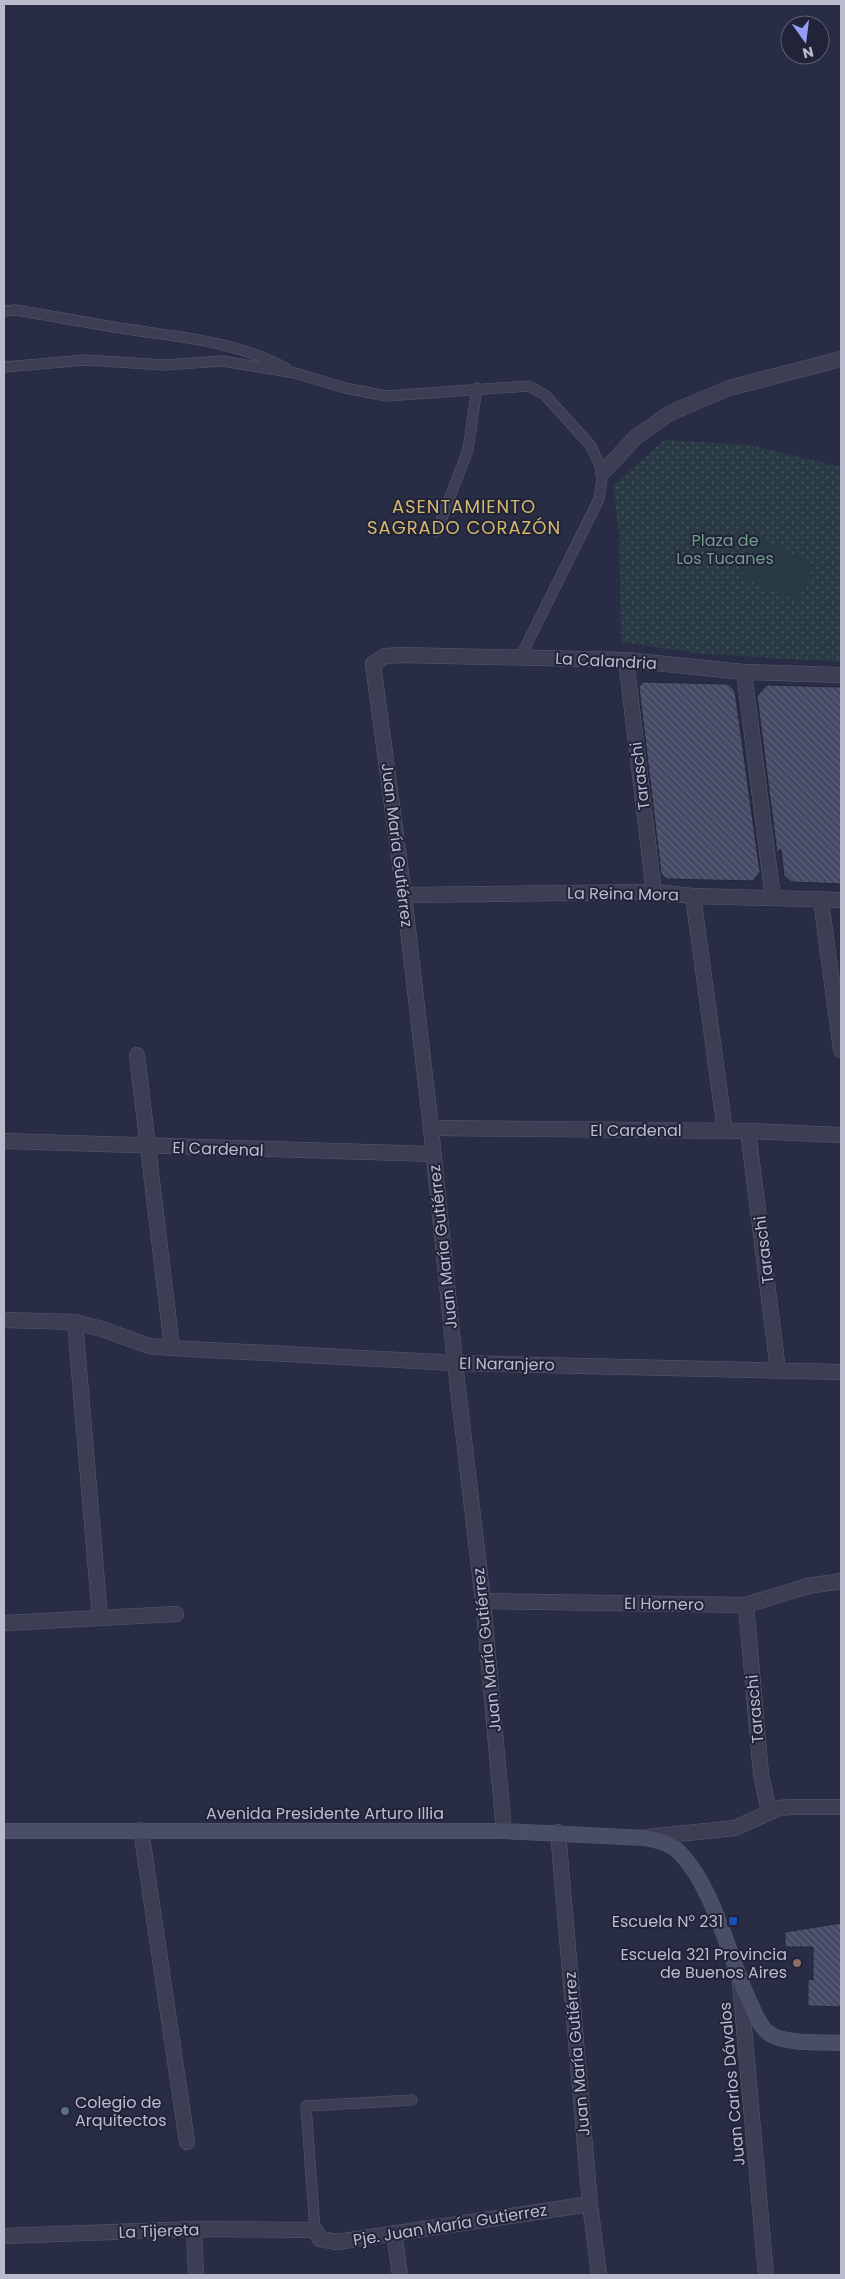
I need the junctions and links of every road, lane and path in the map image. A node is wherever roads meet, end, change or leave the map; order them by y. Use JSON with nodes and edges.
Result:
{"nodes":[{"id":1,"x":4,"y":311,"type":"edge"},
{"id":2,"x":841,"y":359,"type":"edge"},
{"id":3,"x":4,"y":367,"type":"edge"},
{"id":4,"x":295,"y":373,"type":"junction"},
{"id":5,"x":477,"y":388,"type":"junction"},
{"id":6,"x":603,"y":472,"type":"junction"},
{"id":7,"x":437,"y":531,"type":"dead end"},
{"id":8,"x":520,"y":658,"type":"junction"},
{"id":9,"x":626,"y":660,"type":"junction"},
{"id":10,"x":373,"y":664,"type":"joint"},
{"id":11,"x":744,"y":672,"type":"junction"},
{"id":12,"x":841,"y":674,"type":"edge"},
{"id":13,"x":654,"y":892,"type":"junction"},
{"id":14,"x":404,"y":895,"type":"junction"},
{"id":15,"x":692,"y":896,"type":"junction"},
{"id":16,"x":773,"y":898,"type":"junction"},
{"id":17,"x":821,"y":900,"type":"junction"},
{"id":18,"x":841,"y":900,"type":"edge"},
{"id":19,"x":841,"y":1050,"type":"edge"},
{"id":20,"x":137,"y":1055,"type":"dead end"},
{"id":21,"x":430,"y":1128,"type":"junction"},
{"id":22,"x":725,"y":1131,"type":"junction"},
{"id":23,"x":748,"y":1131,"type":"junction"},
{"id":24,"x":841,"y":1135,"type":"edge"},
{"id":25,"x":4,"y":1141,"type":"edge"},
{"id":26,"x":149,"y":1147,"type":"junction"},
{"id":27,"x":433,"y":1154,"type":"junction"},
{"id":28,"x":4,"y":1320,"type":"edge"},
{"id":29,"x":76,"y":1322,"type":"junction"},
{"id":30,"x":172,"y":1348,"type":"junction"},
{"id":31,"x":455,"y":1363,"type":"junction"},
{"id":32,"x":778,"y":1370,"type":"junction"},
{"id":33,"x":841,"y":1372,"type":"edge"},
{"id":34,"x":841,"y":1581,"type":"edge"},
{"id":35,"x":483,"y":1601,"type":"junction"},
{"id":36,"x":746,"y":1605,"type":"junction"},
{"id":37,"x":176,"y":1614,"type":"dead end"},
{"id":38,"x":100,"y":1618,"type":"junction"},
{"id":39,"x":4,"y":1623,"type":"edge"},
{"id":40,"x":841,"y":1807,"type":"edge"},
{"id":41,"x":769,"y":1812,"type":"junction"},
{"id":42,"x":141,"y":1830,"type":"junction"},
{"id":43,"x":4,"y":1831,"type":"edge"},
{"id":44,"x":504,"y":1831,"type":"junction"},
{"id":45,"x":558,"y":1832,"type":"junction"},
{"id":46,"x":646,"y":1838,"type":"junction"},
{"id":47,"x":740,"y":1982,"type":"junction"},
{"id":48,"x":841,"y":2043,"type":"edge"},
{"id":49,"x":412,"y":2100,"type":"dead end"},
{"id":50,"x":187,"y":2142,"type":"dead end"},
{"id":51,"x":590,"y":2204,"type":"junction"},
{"id":52,"x":194,"y":2229,"type":"junction"},
{"id":53,"x":315,"y":2230,"type":"junction"},
{"id":54,"x":394,"y":2232,"type":"junction"},
{"id":55,"x":4,"y":2236,"type":"edge"},
{"id":56,"x":196,"y":2275,"type":"edge"},
{"id":57,"x":400,"y":2275,"type":"edge"},
{"id":58,"x":599,"y":2275,"type":"edge"},
{"id":59,"x":766,"y":2275,"type":"edge"}],
"edges":[{"from":1,"to":4,"type":"lane"},
{"from":2,"to":6,"type":"street"},
{"from":3,"to":4,"type":"lane"},
{"from":4,"to":5,"type":"lane"},
{"from":5,"to":6,"type":"lane"},
{"from":5,"to":7,"type":"lane"},
{"from":6,"to":8,"type":"lane"},
{"from":8,"to":9,"type":"street","name":"La Calandria"},
{"from":8,"to":10,"type":"street","name":"La Calandria"},
{"from":9,"to":11,"type":"street","name":"La Calandria"},
{"from":9,"to":13,"type":"street","name":"Taraschi"},
{"from":10,"to":14,"type":"street","name":"Juan María Gutiérrez"},
{"from":11,"to":12,"type":"street","name":"La Calandria"},
{"from":11,"to":16,"type":"street"},
{"from":13,"to":14,"type":"street","name":"La Reina Mora"},
{"from":13,"to":15,"type":"street","name":"La Reina Mora"},
{"from":14,"to":21,"type":"street","name":"Juan María Gutiérrez"},
{"from":15,"to":16,"type":"street","name":"La Reina Mora"},
{"from":15,"to":22,"type":"street"},
{"from":16,"to":17,"type":"street","name":"La Reina Mora"},
{"from":17,"to":18,"type":"street","name":"La Reina Mora"},
{"from":17,"to":19,"type":"street"},
{"from":20,"to":26,"type":"street"},
{"from":21,"to":22,"type":"street","name":"El Cardenal"},
{"from":21,"to":27,"type":"street","name":"Juan María Gutiérrez"},
{"from":22,"to":23,"type":"street","name":"El Cardenal"},
{"from":23,"to":24,"type":"street","name":"El Cardenal"},
{"from":23,"to":32,"type":"street","name":"Taraschi"},
{"from":25,"to":26,"type":"street","name":"El Cardenal"},
{"from":26,"to":27,"type":"street","name":"El Cardenal"},
{"from":26,"to":30,"type":"street"},
{"from":27,"to":31,"type":"street","name":"Juan María Gutiérrez"},
{"from":28,"to":29,"type":"street","name":"El Naranjero"},
{"from":29,"to":30,"type":"street","name":"El Naranjero"},
{"from":29,"to":38,"type":"street"},
{"from":30,"to":31,"type":"street","name":"El Naranjero"},
{"from":31,"to":32,"type":"street","name":"El Naranjero"},
{"from":31,"to":35,"type":"street","name":"Juan María Gutiérrez"},
{"from":32,"to":33,"type":"street","name":"El Naranjero"},
{"from":34,"to":36,"type":"street","name":"El Hornero"},
{"from":35,"to":36,"type":"street","name":"El Hornero"},
{"from":35,"to":44,"type":"street","name":"Juan María Gutiérrez"},
{"from":36,"to":41,"type":"street","name":"Taraschi"},
{"from":37,"to":38,"type":"street"},
{"from":38,"to":39,"type":"street"},
{"from":40,"to":41,"type":"street"},
{"from":41,"to":46,"type":"street"},
{"from":42,"to":43,"type":"street","name":"Avenida Presidente Arturo Illia"},
{"from":42,"to":44,"type":"street","name":"Avenida Presidente Arturo Illia"},
{"from":42,"to":50,"type":"street"},
{"from":44,"to":45,"type":"street","name":"Avenida Presidente Arturo Illia"},
{"from":45,"to":46,"type":"street","name":"Avenida Presidente Arturo Illia"},
{"from":45,"to":51,"type":"street","name":"Juan María Gutiérrez"},
{"from":46,"to":47,"type":"street","name":"Juan Carlos Dávalos"},
{"from":47,"to":48,"type":"street"},
{"from":47,"to":59,"type":"street","name":"Juan Carlos Dávalos"},
{"from":49,"to":53,"type":"lane"},
{"from":51,"to":54,"type":"street","name":"Pje. Juan María Gutierrez"},
{"from":51,"to":58,"type":"street","name":"Juan María Gutiérrez"},
{"from":52,"to":53,"type":"street","name":"La Tijereta"},
{"from":52,"to":55,"type":"street","name":"La Tijereta"},
{"from":52,"to":56,"type":"street"},
{"from":53,"to":54,"type":"street","name":"Pje. Juan María Gutierrez"},
{"from":54,"to":57,"type":"street"}]}
